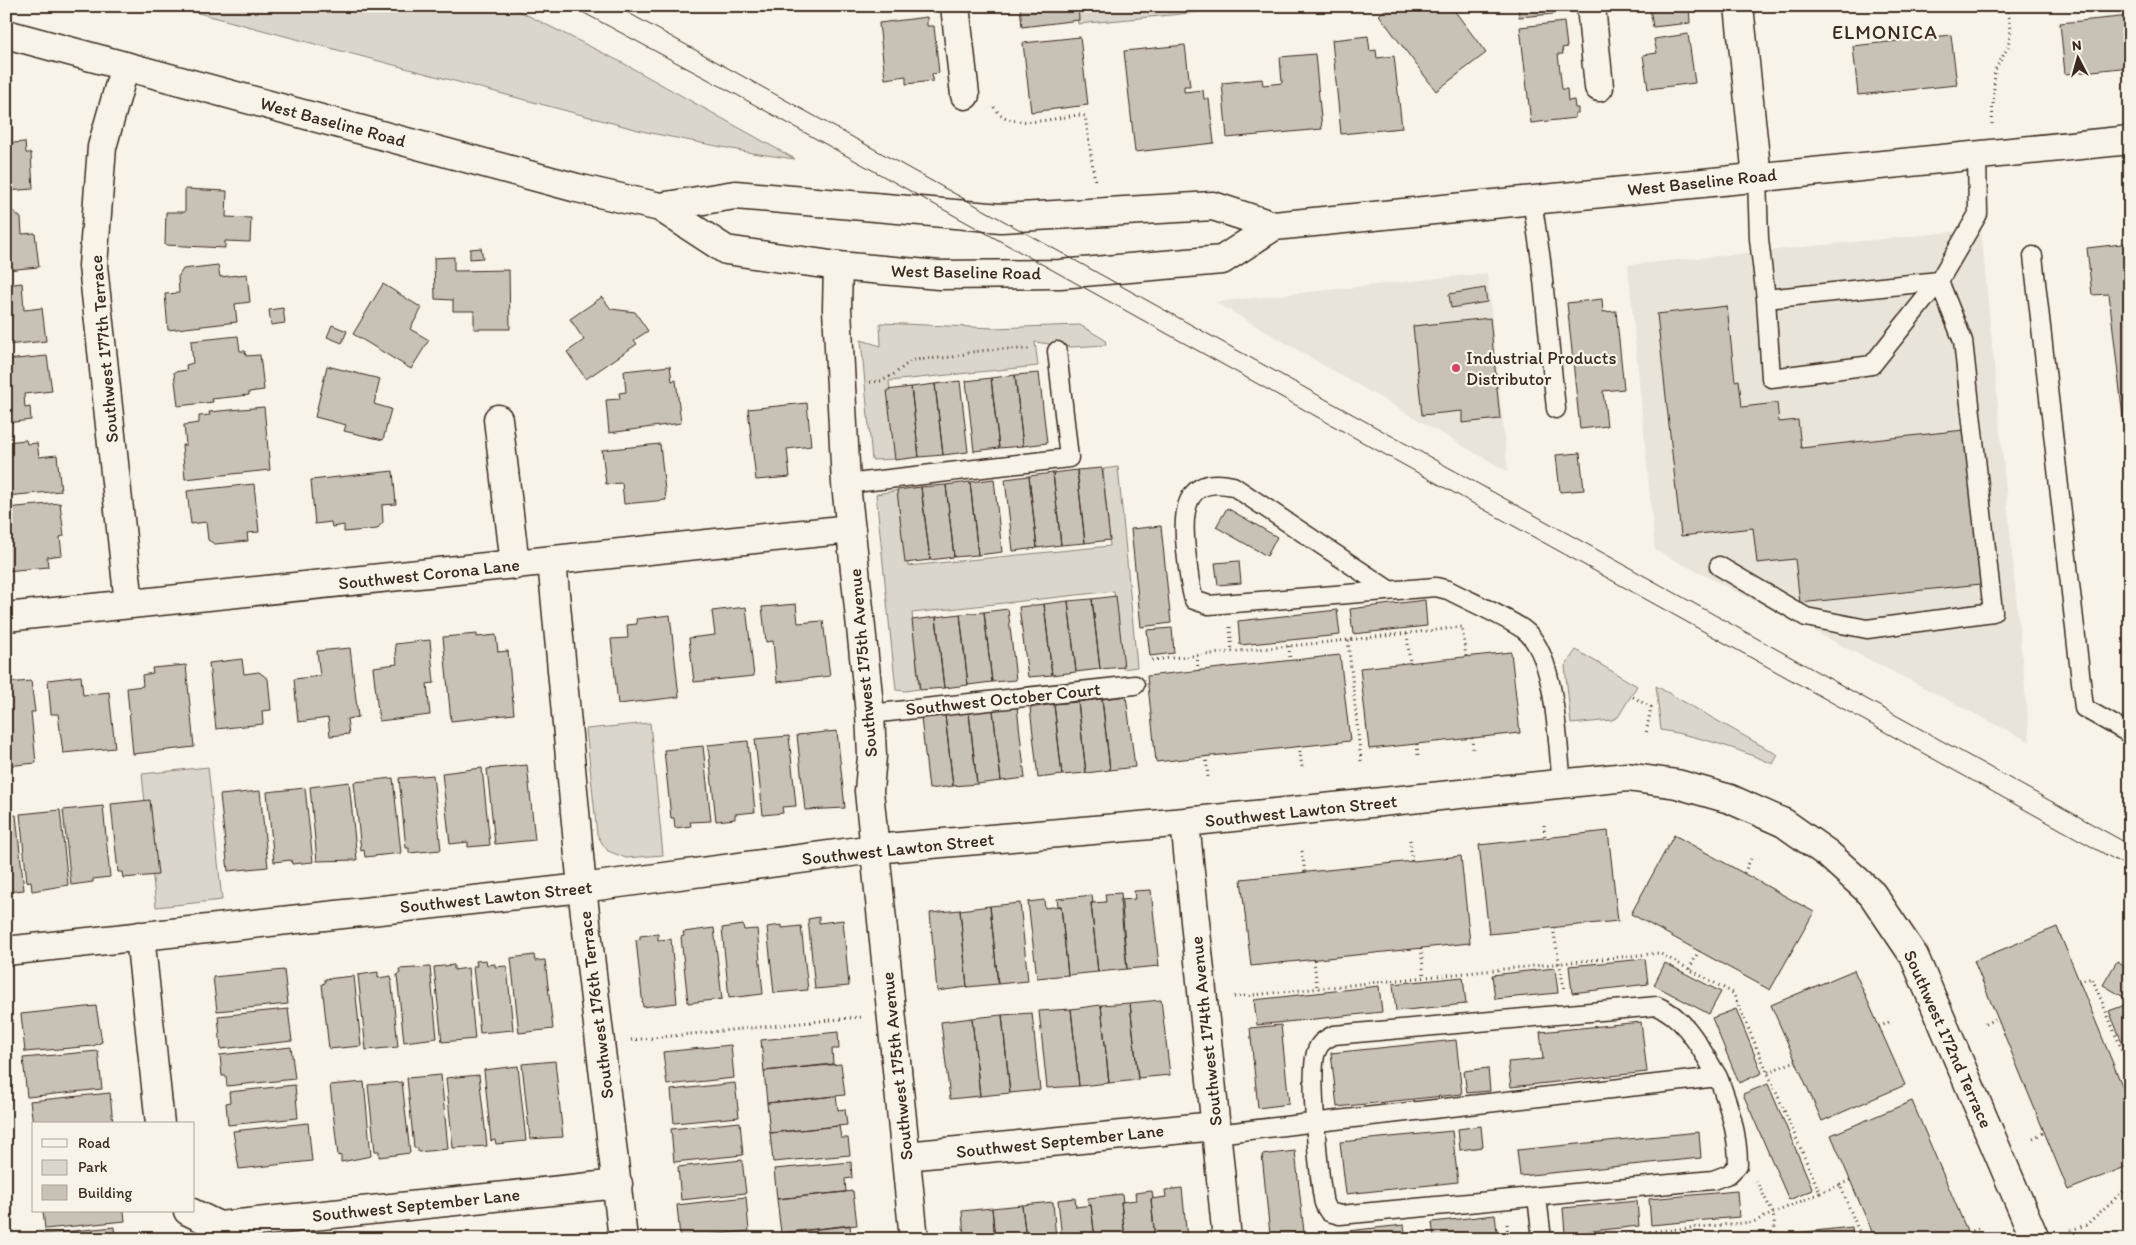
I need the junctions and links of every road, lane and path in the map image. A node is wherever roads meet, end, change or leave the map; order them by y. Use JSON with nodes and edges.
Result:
{"nodes":[{"id":1,"x":955,"y":6,"type":"edge"},
{"id":2,"x":1590,"y":6,"type":"edge"},
{"id":3,"x":1739,"y":6,"type":"edge"},
{"id":4,"x":2007,"y":6,"type":"edge"},
{"id":5,"x":6,"y":34,"type":"edge"},
{"id":6,"x":125,"y":66,"type":"junction"},
{"id":7,"x":1599,"y":87,"type":"dead end"},
{"id":8,"x":965,"y":94,"type":"joint"},
{"id":9,"x":2130,"y":140,"type":"edge"},
{"id":10,"x":1984,"y":155,"type":"junction"},
{"id":11,"x":1756,"y":177,"type":"junction"},
{"id":12,"x":1532,"y":200,"type":"junction"},
{"id":13,"x":660,"y":207,"type":"junction"},
{"id":14,"x":1098,"y":212,"type":"junction"},
{"id":15,"x":1274,"y":226,"type":"junction"},
{"id":16,"x":2032,"y":256,"type":"dead end"},
{"id":17,"x":838,"y":266,"type":"junction"},
{"id":18,"x":1939,"y":281,"type":"junction"},
{"id":19,"x":1766,"y":300,"type":"junction"},
{"id":20,"x":1057,"y":351,"type":"joint"},
{"id":21,"x":841,"y":385,"type":"junction"},
{"id":22,"x":1556,"y":409,"type":"dead end"},
{"id":23,"x":498,"y":419,"type":"dead end"},
{"id":24,"x":846,"y":484,"type":"junction"},
{"id":25,"x":852,"y":529,"type":"junction"},
{"id":26,"x":552,"y":561,"type":"junction"},
{"id":27,"x":516,"y":565,"type":"junction"},
{"id":28,"x":1719,"y":566,"type":"dead end"},
{"id":29,"x":1388,"y":590,"type":"junction"},
{"id":30,"x":129,"y":604,"type":"junction"},
{"id":31,"x":6,"y":617,"type":"edge"},
{"id":32,"x":1407,"y":634,"type":"junction"},
{"id":33,"x":1348,"y":640,"type":"junction"},
{"id":34,"x":1289,"y":646,"type":"junction"},
{"id":35,"x":1197,"y":655,"type":"junction"},
{"id":36,"x":1466,"y":657,"type":"dead end"},
{"id":37,"x":1152,"y":660,"type":"dead end"},
{"id":38,"x":1290,"y":660,"type":"dead end"},
{"id":39,"x":1410,"y":663,"type":"dead end"},
{"id":40,"x":1198,"y":670,"type":"dead end"},
{"id":41,"x":1136,"y":684,"type":"dead end"},
{"id":42,"x":1633,"y":697,"type":"dead end"},
{"id":43,"x":870,"y":714,"type":"junction"},
{"id":44,"x":1646,"y":734,"type":"dead end"},
{"id":45,"x":2130,"y":734,"type":"edge"},
{"id":46,"x":1472,"y":738,"type":"dead end"},
{"id":47,"x":1417,"y":744,"type":"dead end"},
{"id":48,"x":1299,"y":746,"type":"dead end"},
{"id":49,"x":1473,"y":749,"type":"dead end"},
{"id":50,"x":1418,"y":755,"type":"dead end"},
{"id":51,"x":1206,"y":756,"type":"dead end"},
{"id":52,"x":1361,"y":761,"type":"dead end"},
{"id":53,"x":1302,"y":767,"type":"dead end"},
{"id":54,"x":1208,"y":777,"type":"dead end"},
{"id":55,"x":1562,"y":784,"type":"junction"},
{"id":56,"x":1185,"y":822,"type":"junction"},
{"id":57,"x":1784,"y":823,"type":"joint"},
{"id":58,"x":1544,"y":826,"type":"dead end"},
{"id":59,"x":1545,"y":838,"type":"dead end"},
{"id":60,"x":1410,"y":840,"type":"dead end"},
{"id":61,"x":874,"y":849,"type":"junction"},
{"id":62,"x":1302,"y":851,"type":"dead end"},
{"id":63,"x":1751,"y":859,"type":"dead end"},
{"id":64,"x":1412,"y":861,"type":"dead end"},
{"id":65,"x":1305,"y":873,"type":"dead end"},
{"id":66,"x":1744,"y":873,"type":"dead end"},
{"id":67,"x":582,"y":888,"type":"junction"},
{"id":68,"x":1553,"y":928,"type":"dead end"},
{"id":69,"x":140,"y":936,"type":"junction"},
{"id":70,"x":1421,"y":948,"type":"dead end"},
{"id":71,"x":6,"y":951,"type":"edge"},
{"id":72,"x":1699,"y":951,"type":"dead end"},
{"id":73,"x":1314,"y":960,"type":"dead end"},
{"id":74,"x":1689,"y":969,"type":"dead end"},
{"id":75,"x":1424,"y":977,"type":"dead end"},
{"id":76,"x":2079,"y":982,"type":"dead end"},
{"id":77,"x":1317,"y":988,"type":"dead end"},
{"id":78,"x":892,"y":1014,"type":"junction"},
{"id":79,"x":1567,"y":1014,"type":"junction"},
{"id":80,"x":1998,"y":1018,"type":"dead end"},
{"id":81,"x":1891,"y":1021,"type":"dead end"},
{"id":82,"x":1985,"y":1024,"type":"dead end"},
{"id":83,"x":1879,"y":1027,"type":"dead end"},
{"id":84,"x":600,"y":1043,"type":"junction"},
{"id":85,"x":1796,"y":1061,"type":"dead end"},
{"id":86,"x":2130,"y":1069,"type":"edge"},
{"id":87,"x":1768,"y":1072,"type":"dead end"},
{"id":88,"x":1718,"y":1077,"type":"junction"},
{"id":89,"x":160,"y":1122,"type":"edge"},
{"id":90,"x":1316,"y":1123,"type":"junction"},
{"id":91,"x":1215,"y":1130,"type":"junction"},
{"id":92,"x":2045,"y":1132,"type":"dead end"},
{"id":93,"x":2033,"y":1138,"type":"dead end"},
{"id":94,"x":906,"y":1156,"type":"junction"},
{"id":95,"x":1738,"y":1165,"type":"junction"},
{"id":96,"x":1850,"y":1180,"type":"dead end"},
{"id":97,"x":618,"y":1184,"type":"junction"},
{"id":98,"x":1840,"y":1185,"type":"junction"},
{"id":99,"x":2130,"y":1185,"type":"edge"},
{"id":100,"x":1820,"y":1193,"type":"dead end"},
{"id":101,"x":1537,"y":1196,"type":"junction"},
{"id":102,"x":190,"y":1212,"type":"edge"},
{"id":103,"x":1506,"y":1218,"type":"dead end"},
{"id":104,"x":1980,"y":1228,"type":"dead end"},
{"id":105,"x":2071,"y":1230,"type":"dead end"},
{"id":106,"x":1649,"y":1231,"type":"dead end"},
{"id":107,"x":1968,"y":1233,"type":"dead end"},
{"id":108,"x":1776,"y":1236,"type":"dead end"},
{"id":109,"x":623,"y":1239,"type":"edge"},
{"id":110,"x":914,"y":1239,"type":"edge"},
{"id":111,"x":1227,"y":1239,"type":"edge"},
{"id":112,"x":1508,"y":1239,"type":"edge"},
{"id":113,"x":1542,"y":1239,"type":"edge"},
{"id":114,"x":1650,"y":1239,"type":"edge"},
{"id":115,"x":1862,"y":1239,"type":"edge"},
{"id":116,"x":2035,"y":1239,"type":"edge"}],
"edges":[{"from":1,"to":8,"type":"street"},
{"from":2,"to":7,"type":"street"},
{"from":3,"to":11,"type":"street"},
{"from":4,"to":10,"type":"path"},
{"from":5,"to":6,"type":"street","name":"West Baseline Road"},
{"from":6,"to":13,"type":"street","name":"West Baseline Road"},
{"from":6,"to":30,"type":"street","name":"Southwest 177th Terrace"},
{"from":8,"to":14,"type":"path"},
{"from":9,"to":10,"type":"street","name":"West Baseline Road"},
{"from":10,"to":11,"type":"street","name":"West Baseline Road"},
{"from":10,"to":18,"type":"lane"},
{"from":11,"to":12,"type":"street","name":"West Baseline Road"},
{"from":11,"to":19,"type":"lane"},
{"from":12,"to":15,"type":"street","name":"West Baseline Road"},
{"from":12,"to":22,"type":"lane"},
{"from":13,"to":14,"type":"street","name":"West Baseline Road"},
{"from":13,"to":17,"type":"street","name":"West Baseline Road"},
{"from":14,"to":15,"type":"street","name":"West Baseline Road"},
{"from":15,"to":17,"type":"street","name":"West Baseline Road"},
{"from":16,"to":45,"type":"lane"},
{"from":17,"to":21,"type":"street","name":"Southwest 175th Avenue"},
{"from":18,"to":19,"type":"lane"},
{"from":18,"to":19,"type":"lane"},
{"from":18,"to":28,"type":"lane"},
{"from":20,"to":21,"type":"path"},
{"from":20,"to":24,"type":"lane"},
{"from":21,"to":24,"type":"street","name":"Southwest 175th Avenue"},
{"from":23,"to":27,"type":"street"},
{"from":24,"to":25,"type":"street","name":"Southwest 175th Avenue"},
{"from":25,"to":26,"type":"street","name":"Southwest Corona Lane"},
{"from":25,"to":43,"type":"street","name":"Southwest 175th Avenue"},
{"from":26,"to":27,"type":"street","name":"Southwest Corona Lane"},
{"from":26,"to":67,"type":"street","name":"Southwest 176th Terrace"},
{"from":27,"to":30,"type":"street","name":"Southwest Corona Lane"},
{"from":29,"to":29,"type":"lane"},
{"from":29,"to":55,"type":"lane"},
{"from":30,"to":31,"type":"street","name":"Southwest Corona Lane"},
{"from":32,"to":33,"type":"path"},
{"from":32,"to":36,"type":"path"},
{"from":32,"to":39,"type":"path"},
{"from":33,"to":34,"type":"path"},
{"from":33,"to":52,"type":"path"},
{"from":34,"to":35,"type":"path"},
{"from":34,"to":38,"type":"path"},
{"from":35,"to":37,"type":"path"},
{"from":35,"to":40,"type":"path"},
{"from":41,"to":43,"type":"lane","name":"Southwest October Court"},
{"from":42,"to":44,"type":"path"},
{"from":43,"to":61,"type":"street","name":"Southwest 175th Avenue"},
{"from":46,"to":49,"type":"path"},
{"from":47,"to":50,"type":"path"},
{"from":48,"to":53,"type":"path"},
{"from":51,"to":54,"type":"path"},
{"from":55,"to":56,"type":"street","name":"Southwest Lawton Street"},
{"from":55,"to":57,"type":"street","name":"Southwest Lawton Street"},
{"from":56,"to":61,"type":"street","name":"Southwest Lawton Street"},
{"from":56,"to":91,"type":"street","name":"Southwest 174th Avenue"},
{"from":57,"to":116,"type":"street","name":"Southwest 172nd Terrace"},
{"from":58,"to":59,"type":"path"},
{"from":60,"to":64,"type":"path"},
{"from":61,"to":67,"type":"street","name":"Southwest Lawton Street"},
{"from":61,"to":78,"type":"street","name":"Southwest 175th Avenue"},
{"from":62,"to":65,"type":"path"},
{"from":63,"to":66,"type":"path"},
{"from":67,"to":69,"type":"street","name":"Southwest Lawton Street"},
{"from":67,"to":84,"type":"street","name":"Southwest 176th Terrace"},
{"from":68,"to":79,"type":"path"},
{"from":69,"to":71,"type":"street","name":"Southwest Lawton Street"},
{"from":69,"to":89,"type":"street"},
{"from":70,"to":75,"type":"path"},
{"from":72,"to":74,"type":"path"},
{"from":73,"to":77,"type":"path"},
{"from":76,"to":86,"type":"path"},
{"from":78,"to":84,"type":"path"},
{"from":78,"to":94,"type":"street","name":"Southwest 175th Avenue"},
{"from":79,"to":88,"type":"lane"},
{"from":79,"to":90,"type":"lane"},
{"from":80,"to":82,"type":"path"},
{"from":81,"to":83,"type":"path"},
{"from":84,"to":97,"type":"street","name":"Southwest 176th Terrace"},
{"from":85,"to":87,"type":"path"},
{"from":88,"to":90,"type":"lane"},
{"from":88,"to":95,"type":"lane"},
{"from":90,"to":91,"type":"lane"},
{"from":90,"to":101,"type":"lane"},
{"from":91,"to":94,"type":"street","name":"Southwest September Lane"},
{"from":91,"to":111,"type":"street","name":"Southwest 174th Avenue"},
{"from":92,"to":93,"type":"path"},
{"from":94,"to":110,"type":"street","name":"Southwest 175th Avenue"},
{"from":95,"to":101,"type":"lane"},
{"from":95,"to":108,"type":"path"},
{"from":96,"to":98,"type":"path"},
{"from":97,"to":102,"type":"street","name":"Southwest September Lane"},
{"from":97,"to":109,"type":"street","name":"Southwest 176th Terrace"},
{"from":98,"to":100,"type":"path"},
{"from":98,"to":115,"type":"path"},
{"from":99,"to":105,"type":"path"},
{"from":101,"to":113,"type":"lane"},
{"from":103,"to":112,"type":"path"},
{"from":104,"to":107,"type":"path"},
{"from":106,"to":114,"type":"path"}]}
